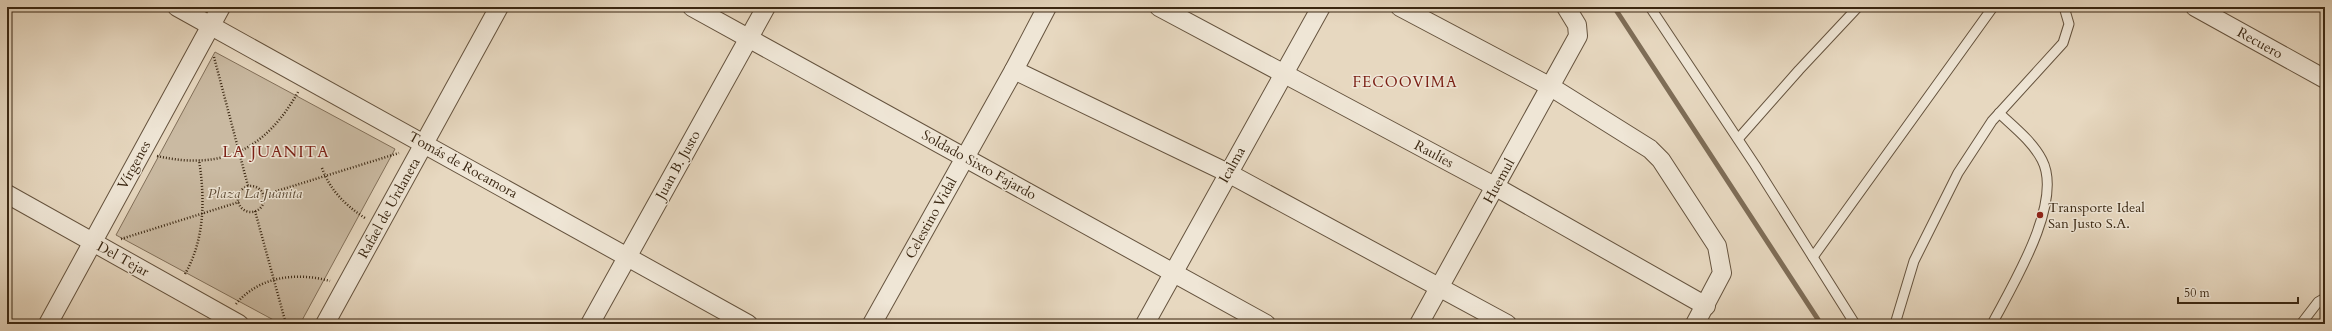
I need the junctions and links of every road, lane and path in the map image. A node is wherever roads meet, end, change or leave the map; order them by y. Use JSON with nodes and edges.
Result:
{"nodes":[{"id":1,"x":177,"y":7,"type":"edge"},
{"id":2,"x":221,"y":7,"type":"edge"},
{"id":3,"x":499,"y":7,"type":"edge"},
{"id":4,"x":692,"y":7,"type":"edge"},
{"id":5,"x":766,"y":7,"type":"edge"},
{"id":6,"x":1047,"y":7,"type":"edge"},
{"id":7,"x":1159,"y":7,"type":"edge"},
{"id":8,"x":1321,"y":7,"type":"edge"},
{"id":9,"x":1400,"y":7,"type":"edge"},
{"id":10,"x":1566,"y":7,"type":"edge"},
{"id":11,"x":1650,"y":7,"type":"edge"},
{"id":12,"x":1858,"y":7,"type":"edge"},
{"id":13,"x":1993,"y":7,"type":"edge"},
{"id":14,"x":2064,"y":7,"type":"edge"},
{"id":15,"x":2195,"y":7,"type":"edge"},
{"id":16,"x":209,"y":29,"type":"junction"},
{"id":17,"x":749,"y":38,"type":"junction"},
{"id":18,"x":1014,"y":70,"type":"junction"},
{"id":19,"x":1284,"y":73,"type":"junction"},
{"id":20,"x":303,"y":77,"type":"junction"},
{"id":21,"x":2325,"y":79,"type":"edge"},
{"id":22,"x":1551,"y":87,"type":"junction"},
{"id":23,"x":1999,"y":113,"type":"junction"},
{"id":24,"x":1738,"y":140,"type":"junction"},
{"id":25,"x":425,"y":144,"type":"junction"},
{"id":26,"x":143,"y":149,"type":"junction"},
{"id":27,"x":239,"y":152,"type":"junction"},
{"id":28,"x":965,"y":158,"type":"junction"},
{"id":29,"x":199,"y":160,"type":"junction"},
{"id":30,"x":322,"y":168,"type":"dead end"},
{"id":31,"x":1228,"y":173,"type":"junction"},
{"id":32,"x":325,"y":176,"type":"junction"},
{"id":33,"x":248,"y":186,"type":"junction"},
{"id":34,"x":1496,"y":187,"type":"junction"},
{"id":35,"x":7,"y":194,"type":"edge"},
{"id":36,"x":264,"y":195,"type":"junction"},
{"id":37,"x":239,"y":202,"type":"junction"},
{"id":38,"x":255,"y":211,"type":"junction"},
{"id":39,"x":202,"y":214,"type":"junction"},
{"id":40,"x":380,"y":225,"type":"junction"},
{"id":41,"x":96,"y":244,"type":"junction"},
{"id":42,"x":628,"y":257,"type":"junction"},
{"id":43,"x":1813,"y":257,"type":"junction"},
{"id":44,"x":1174,"y":272,"type":"junction"},
{"id":45,"x":273,"y":279,"type":"junction"},
{"id":46,"x":346,"y":287,"type":"junction"},
{"id":47,"x":1440,"y":287,"type":"junction"},
{"id":48,"x":177,"y":289,"type":"junction"},
{"id":49,"x":2325,"y":298,"type":"edge"},
{"id":50,"x":1706,"y":306,"type":"junction"},
{"id":51,"x":232,"y":320,"type":"edge"},
{"id":52,"x":48,"y":324,"type":"edge"},
{"id":53,"x":286,"y":324,"type":"edge"},
{"id":54,"x":325,"y":324,"type":"edge"},
{"id":55,"x":590,"y":324,"type":"edge"},
{"id":56,"x":748,"y":324,"type":"edge"},
{"id":57,"x":872,"y":324,"type":"edge"},
{"id":58,"x":1145,"y":324,"type":"edge"},
{"id":59,"x":1266,"y":324,"type":"edge"},
{"id":60,"x":1419,"y":324,"type":"edge"},
{"id":61,"x":1507,"y":324,"type":"edge"},
{"id":62,"x":1695,"y":324,"type":"edge"},
{"id":63,"x":1855,"y":324,"type":"edge"},
{"id":64,"x":1895,"y":324,"type":"edge"},
{"id":65,"x":1992,"y":324,"type":"edge"},
{"id":66,"x":2301,"y":324,"type":"edge"}],
"edges":[{"from":1,"to":16,"type":"street","name":"Tomás de Rocamora"},
{"from":2,"to":16,"type":"street","name":"Vírgenes"},
{"from":3,"to":25,"type":"street","name":"Rafael de Urdaneta"},
{"from":4,"to":17,"type":"street","name":"Soldado Sixto Fajardo"},
{"from":5,"to":17,"type":"street","name":"Juan B. Justo"},
{"from":6,"to":18,"type":"street","name":"Celestino Vidal"},
{"from":7,"to":19,"type":"street","name":"Raulíes"},
{"from":8,"to":19,"type":"street","name":"Icalma"},
{"from":9,"to":22,"type":"street"},
{"from":10,"to":22,"type":"street","name":"Huemul"},
{"from":11,"to":24,"type":"lane"},
{"from":12,"to":24,"type":"lane"},
{"from":13,"to":43,"type":"lane"},
{"from":14,"to":23,"type":"lane"},
{"from":15,"to":21,"type":"street","name":"Recuero"},
{"from":16,"to":20,"type":"street","name":"Tomás de Rocamora"},
{"from":16,"to":26,"type":"street","name":"Vírgenes"},
{"from":16,"to":27,"type":"path"},
{"from":17,"to":28,"type":"street","name":"Soldado Sixto Fajardo"},
{"from":17,"to":42,"type":"street","name":"Juan B. Justo"},
{"from":18,"to":28,"type":"street","name":"Celestino Vidal"},
{"from":18,"to":31,"type":"street"},
{"from":19,"to":31,"type":"street","name":"Icalma"},
{"from":19,"to":34,"type":"street","name":"Raulíes"},
{"from":20,"to":25,"type":"street","name":"Tomás de Rocamora"},
{"from":20,"to":27,"type":"path"},
{"from":22,"to":34,"type":"street","name":"Huemul"},
{"from":22,"to":50,"type":"street"},
{"from":23,"to":64,"type":"lane"},
{"from":23,"to":65,"type":"lane"},
{"from":24,"to":43,"type":"lane"},
{"from":25,"to":32,"type":"path"},
{"from":25,"to":40,"type":"street","name":"Rafael de Urdaneta"},
{"from":25,"to":42,"type":"street","name":"Tomás de Rocamora"},
{"from":26,"to":29,"type":"path"},
{"from":26,"to":41,"type":"street","name":"Vírgenes"},
{"from":27,"to":29,"type":"path"},
{"from":27,"to":33,"type":"path"},
{"from":28,"to":44,"type":"street","name":"Soldado Sixto Fajardo"},
{"from":28,"to":57,"type":"street","name":"Celestino Vidal"},
{"from":29,"to":39,"type":"path"},
{"from":30,"to":32,"type":"path"},
{"from":31,"to":44,"type":"street","name":"Icalma"},
{"from":31,"to":47,"type":"street"},
{"from":32,"to":36,"type":"path"},
{"from":32,"to":40,"type":"path"},
{"from":33,"to":36,"type":"path"},
{"from":33,"to":37,"type":"path"},
{"from":34,"to":47,"type":"street","name":"Huemul"},
{"from":34,"to":50,"type":"street","name":"Raulíes"},
{"from":35,"to":41,"type":"street","name":"Del Tejar"},
{"from":36,"to":38,"type":"path"},
{"from":37,"to":38,"type":"path"},
{"from":37,"to":39,"type":"path"},
{"from":38,"to":45,"type":"path"},
{"from":39,"to":41,"type":"path"},
{"from":39,"to":48,"type":"path"},
{"from":40,"to":46,"type":"street","name":"Rafael de Urdaneta"},
{"from":41,"to":48,"type":"street","name":"Del Tejar"},
{"from":41,"to":52,"type":"street","name":"Vírgenes"},
{"from":42,"to":55,"type":"street","name":"Juan B. Justo"},
{"from":42,"to":56,"type":"street","name":"Tomás de Rocamora"},
{"from":43,"to":63,"type":"lane"},
{"from":44,"to":58,"type":"street","name":"Icalma"},
{"from":44,"to":59,"type":"street","name":"Soldado Sixto Fajardo"},
{"from":45,"to":46,"type":"path"},
{"from":45,"to":51,"type":"path"},
{"from":45,"to":53,"type":"path"},
{"from":46,"to":54,"type":"street","name":"Rafael de Urdaneta"},
{"from":47,"to":60,"type":"street","name":"Huemul"},
{"from":47,"to":61,"type":"street"},
{"from":48,"to":51,"type":"street","name":"Del Tejar"},
{"from":49,"to":66,"type":"lane"},
{"from":50,"to":62,"type":"street"}]}
